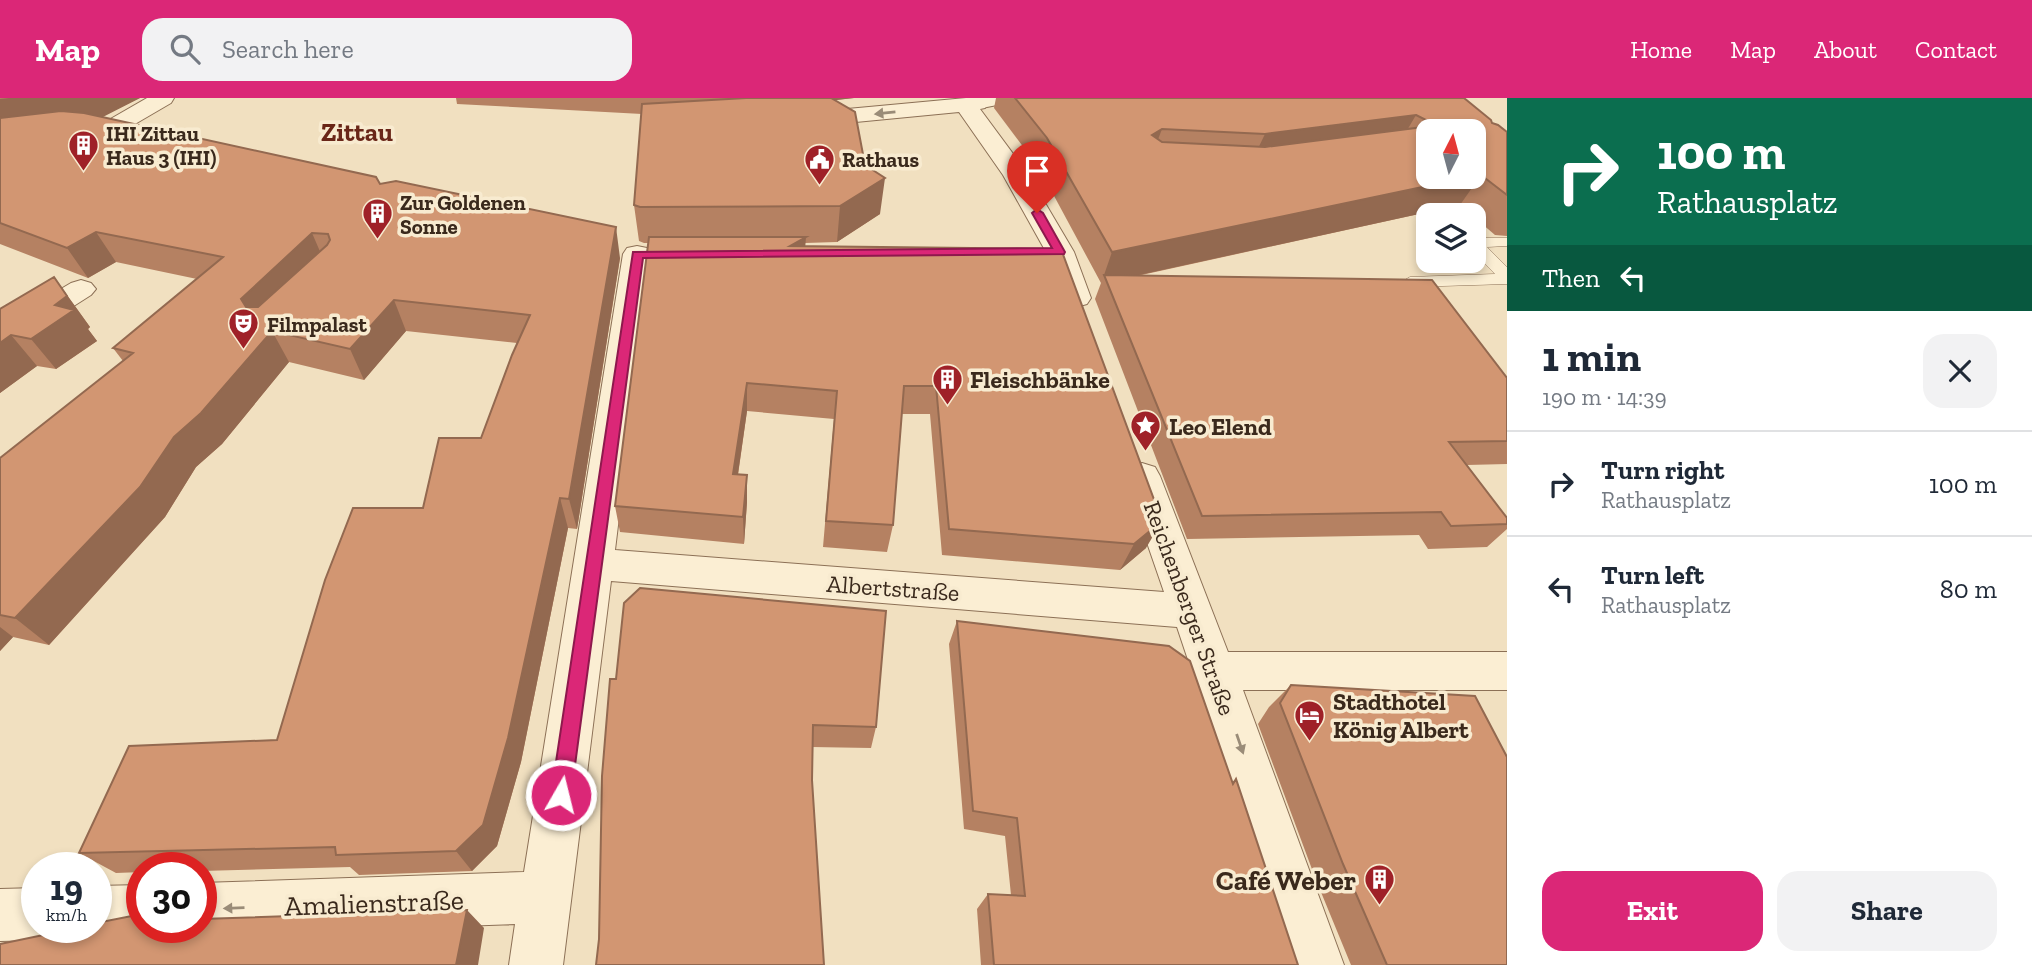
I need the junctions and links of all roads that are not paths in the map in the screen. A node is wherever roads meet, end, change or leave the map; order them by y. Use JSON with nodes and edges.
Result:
{"nodes":[{"id":1,"x":163,"y":98,"type":"edge"},
{"id":2,"x":1005,"y":98,"type":"edge"},
{"id":3,"x":974,"y":102,"type":"edge"},
{"id":4,"x":782,"y":121,"type":"edge"},
{"id":5,"x":115,"y":126,"type":"junction"},
{"id":6,"x":90,"y":129,"type":"edge"},
{"id":7,"x":148,"y":134,"type":"edge"},
{"id":8,"x":1503,"y":242,"type":"dead end"},
{"id":9,"x":1486,"y":243,"type":"edge"},
{"id":10,"x":639,"y":250,"type":"dead end"},
{"id":11,"x":1486,"y":256,"type":"edge"},
{"id":12,"x":1507,"y":278,"type":"edge"},
{"id":13,"x":1410,"y":282,"type":"edge"},
{"id":14,"x":81,"y":289,"type":"dead end"},
{"id":15,"x":1085,"y":322,"type":"edge"},
{"id":16,"x":0,"y":339,"type":"edge"},
{"id":17,"x":1132,"y":450,"type":"edge"},
{"id":18,"x":594,"y":564,"type":"junction"},
{"id":19,"x":1192,"y":611,"type":"junction"},
{"id":20,"x":1214,"y":671,"type":"junction"},
{"id":21,"x":1507,"y":671,"type":"edge"},
{"id":22,"x":547,"y":897,"type":"junction"},
{"id":23,"x":217,"y":908,"type":"edge"},
{"id":24,"x":21,"y":914,"type":"edge"},
{"id":25,"x":0,"y":915,"type":"edge"},
{"id":26,"x":536,"y":965,"type":"edge"},
{"id":27,"x":1317,"y":965,"type":"edge"}],
"edges":[{"from":1,"to":5,"type":"street"},
{"from":2,"to":3,"type":"street"},
{"from":3,"to":4,"type":"street","one_way":true},
{"from":3,"to":15,"type":"street"},
{"from":5,"to":6,"type":"street"},
{"from":5,"to":7,"type":"street"},
{"from":8,"to":9,"type":"lane"},
{"from":10,"to":18,"type":"street"},
{"from":11,"to":12,"type":"lane"},
{"from":12,"to":13,"type":"lane"},
{"from":14,"to":16,"type":"street"},
{"from":17,"to":19,"type":"street","name":"Reichenberger Straße"},
{"from":18,"to":19,"type":"street","name":"Albertstraße"},
{"from":18,"to":22,"type":"street"},
{"from":19,"to":20,"type":"street","name":"Reichenberger Straße"},
{"from":20,"to":21,"type":"street"},
{"from":20,"to":27,"type":"street","name":"Reichenberger Straße","one_way":true},
{"from":22,"to":23,"type":"street","name":"Amalienstraße","one_way":true},
{"from":22,"to":26,"type":"street"},
{"from":24,"to":25,"type":"street"}]}
